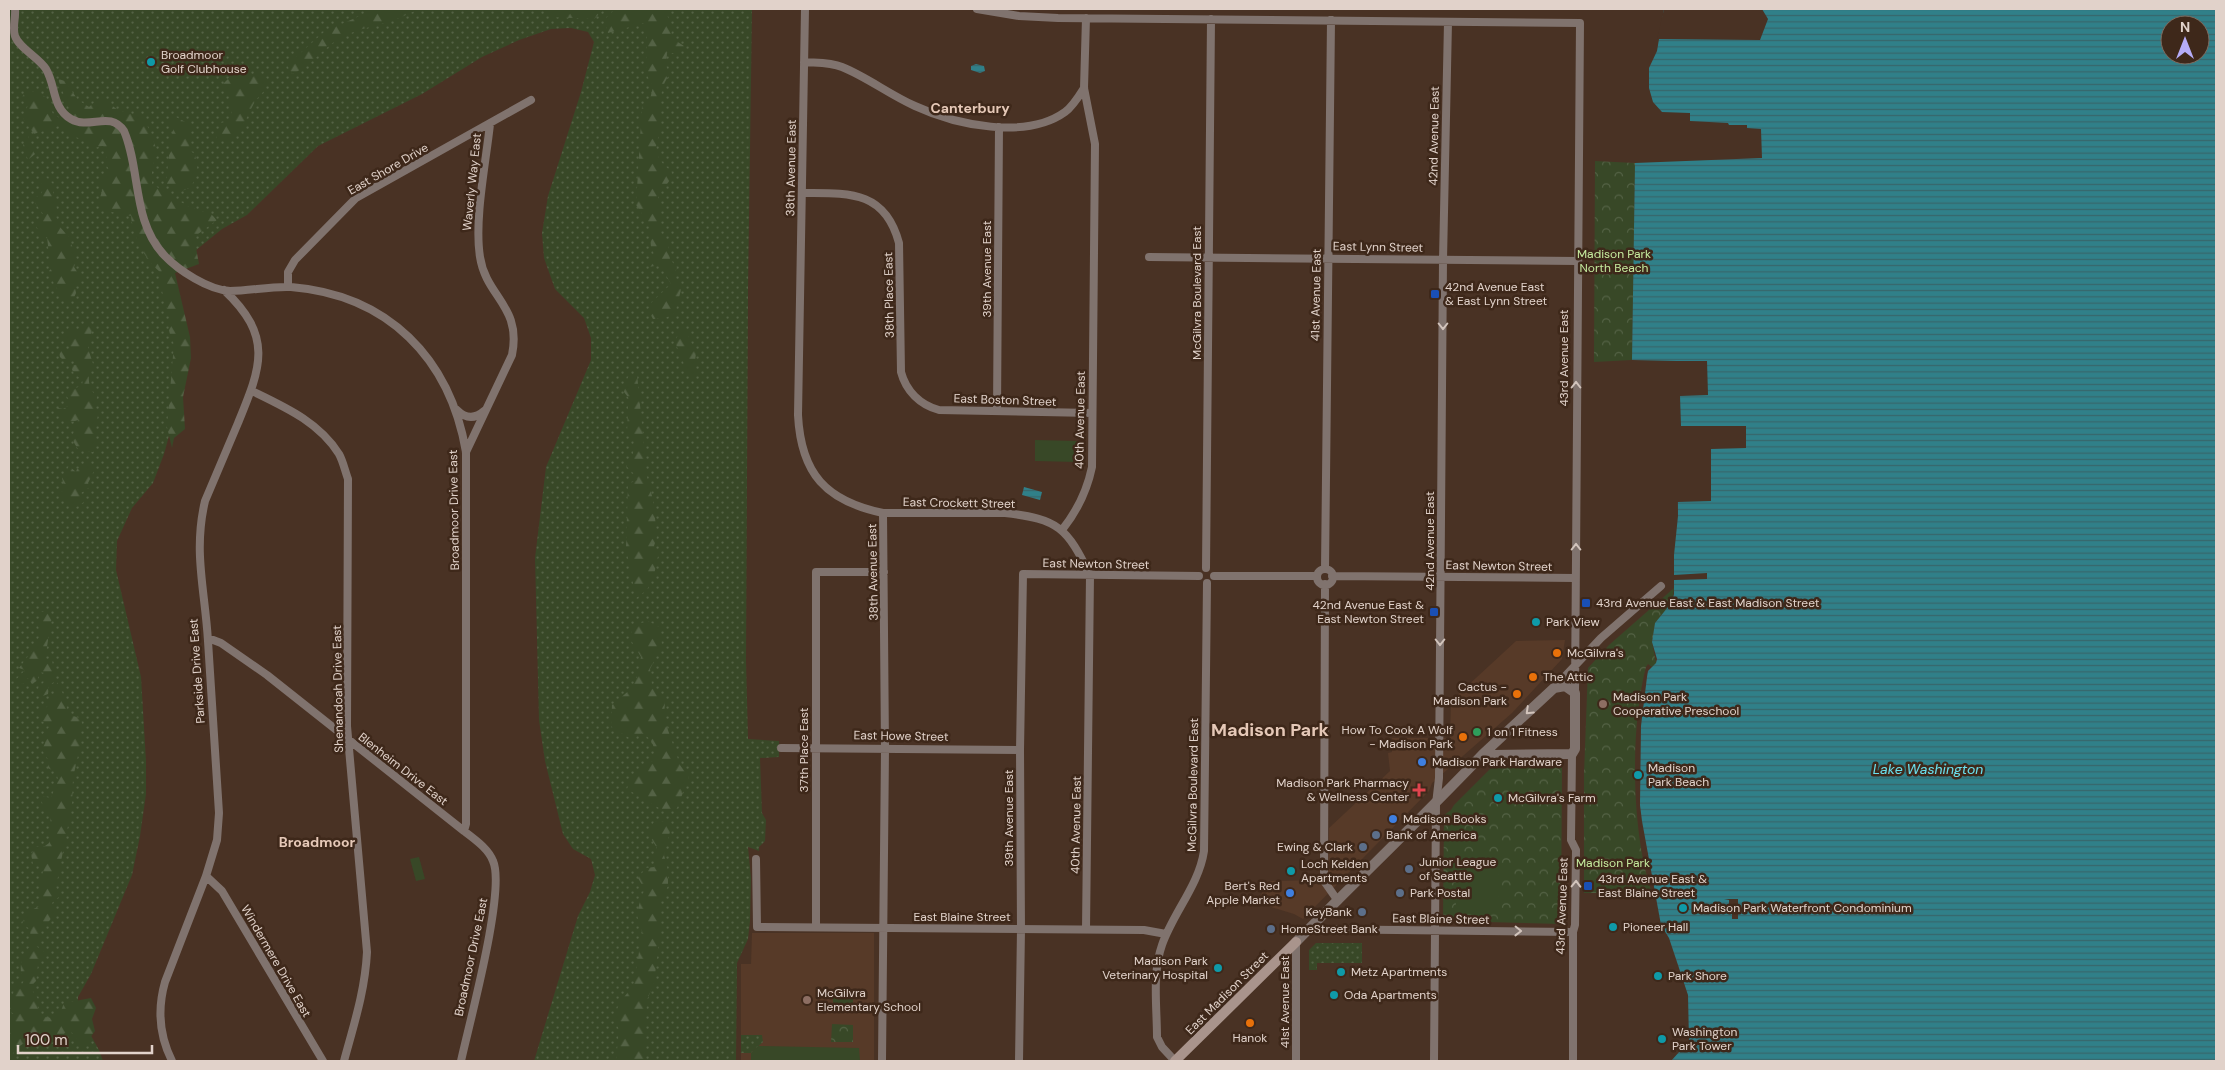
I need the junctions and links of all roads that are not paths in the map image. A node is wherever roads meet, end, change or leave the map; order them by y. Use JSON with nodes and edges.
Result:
{"nodes":[{"id":1,"x":15,"y":9,"type":"edge"},
{"id":2,"x":805,"y":9,"type":"edge"},
{"id":3,"x":978,"y":9,"type":"edge"},
{"id":4,"x":1152,"y":9,"type":"edge"},
{"id":5,"x":1004,"y":12,"type":"edge"},
{"id":6,"x":1086,"y":18,"type":"junction"},
{"id":7,"x":1152,"y":18,"type":"junction"},
{"id":8,"x":1211,"y":19,"type":"junction"},
{"id":9,"x":1331,"y":20,"type":"junction"},
{"id":10,"x":1448,"y":22,"type":"junction"},
{"id":11,"x":804,"y":62,"type":"junction"},
{"id":12,"x":1084,"y":88,"type":"junction"},
{"id":13,"x":531,"y":100,"type":"dead end"},
{"id":14,"x":490,"y":124,"type":"junction"},
{"id":15,"x":999,"y":127,"type":"junction"},
{"id":16,"x":803,"y":193,"type":"junction"},
{"id":17,"x":1149,"y":257,"type":"dead end"},
{"id":18,"x":1208,"y":257,"type":"junction"},
{"id":19,"x":1328,"y":258,"type":"junction"},
{"id":20,"x":1444,"y":260,"type":"junction"},
{"id":21,"x":1577,"y":261,"type":"junction"},
{"id":22,"x":288,"y":287,"type":"junction"},
{"id":23,"x":224,"y":290,"type":"junction"},
{"id":24,"x":252,"y":391,"type":"junction"},
{"id":25,"x":920,"y":401,"type":"joint"},
{"id":26,"x":486,"y":408,"type":"junction"},
{"id":27,"x":456,"y":409,"type":"junction"},
{"id":28,"x":997,"y":411,"type":"junction"},
{"id":29,"x":1092,"y":414,"type":"junction"},
{"id":30,"x":466,"y":452,"type":"junction"},
{"id":31,"x":883,"y":513,"type":"junction"},
{"id":32,"x":1062,"y":530,"type":"junction"},
{"id":33,"x":1206,"y":568,"type":"junction"},
{"id":34,"x":1325,"y":569,"type":"junction"},
{"id":35,"x":884,"y":572,"type":"junction"},
{"id":36,"x":1023,"y":574,"type":"joint"},
{"id":37,"x":1090,"y":575,"type":"junction"},
{"id":38,"x":1199,"y":576,"type":"junction"},
{"id":39,"x":1214,"y":576,"type":"junction"},
{"id":40,"x":1317,"y":576,"type":"junction"},
{"id":41,"x":1332,"y":576,"type":"junction"},
{"id":42,"x":1441,"y":576,"type":"junction"},
{"id":43,"x":1575,"y":578,"type":"junction"},
{"id":44,"x":1207,"y":583,"type":"junction"},
{"id":45,"x":1325,"y":584,"type":"junction"},
{"id":46,"x":1661,"y":586,"type":"dead end"},
{"id":47,"x":208,"y":638,"type":"junction"},
{"id":48,"x":1575,"y":666,"type":"junction"},
{"id":49,"x":1554,"y":688,"type":"junction"},
{"id":50,"x":1575,"y":693,"type":"junction"},
{"id":51,"x":1504,"y":735,"type":"junction"},
{"id":52,"x":348,"y":741,"type":"junction"},
{"id":53,"x":781,"y":748,"type":"dead end"},
{"id":54,"x":815,"y":748,"type":"junction"},
{"id":55,"x":886,"y":749,"type":"junction"},
{"id":56,"x":1020,"y":750,"type":"junction"},
{"id":57,"x":1572,"y":754,"type":"junction"},
{"id":58,"x":1510,"y":755,"type":"junction"},
{"id":59,"x":1476,"y":762,"type":"junction"},
{"id":60,"x":1436,"y":804,"type":"junction"},
{"id":61,"x":464,"y":831,"type":"junction"},
{"id":62,"x":756,"y":859,"type":"dead end"},
{"id":63,"x":206,"y":876,"type":"junction"},
{"id":64,"x":1338,"y":901,"type":"junction"},
{"id":65,"x":816,"y":927,"type":"junction"},
{"id":66,"x":883,"y":928,"type":"junction"},
{"id":67,"x":1021,"y":929,"type":"junction"},
{"id":68,"x":1086,"y":929,"type":"junction"},
{"id":69,"x":1309,"y":929,"type":"junction"},
{"id":70,"x":1435,"y":930,"type":"junction"},
{"id":71,"x":1573,"y":932,"type":"junction"},
{"id":72,"x":1166,"y":934,"type":"junction"},
{"id":73,"x":1296,"y":942,"type":"junction"},
{"id":74,"x":172,"y":1061,"type":"edge"},
{"id":75,"x":323,"y":1061,"type":"edge"},
{"id":76,"x":344,"y":1061,"type":"edge"},
{"id":77,"x":461,"y":1061,"type":"edge"},
{"id":78,"x":882,"y":1061,"type":"edge"},
{"id":79,"x":1019,"y":1061,"type":"edge"},
{"id":80,"x":1175,"y":1061,"type":"edge"},
{"id":81,"x":1296,"y":1061,"type":"edge"},
{"id":82,"x":1434,"y":1061,"type":"edge"},
{"id":83,"x":1572,"y":1061,"type":"edge"}],
"edges":[{"from":1,"to":23,"type":"street","name":"Broadmoor Drive East"},
{"from":2,"to":11,"type":"street","name":"38th Avenue East"},
{"from":3,"to":5,"type":"street"},
{"from":4,"to":7,"type":"street"},
{"from":5,"to":6,"type":"street"},
{"from":6,"to":7,"type":"street"},
{"from":6,"to":12,"type":"street","name":"40th Avenue East"},
{"from":7,"to":8,"type":"street"},
{"from":8,"to":9,"type":"street"},
{"from":8,"to":18,"type":"street","name":"McGilvra Boulevard East"},
{"from":9,"to":10,"type":"street"},
{"from":9,"to":19,"type":"street","name":"41st Avenue East"},
{"from":10,"to":20,"type":"street","name":"42nd Avenue East"},
{"from":10,"to":21,"type":"street","name":"43rd Avenue East"},
{"from":11,"to":15,"type":"street"},
{"from":11,"to":16,"type":"street","name":"38th Avenue East"},
{"from":12,"to":15,"type":"street"},
{"from":12,"to":29,"type":"street","name":"40th Avenue East"},
{"from":13,"to":14,"type":"street","name":"East Shore Drive"},
{"from":14,"to":22,"type":"street","name":"East Shore Drive"},
{"from":14,"to":26,"type":"street","name":"Waverly Way East"},
{"from":15,"to":28,"type":"street","name":"39th Avenue East"},
{"from":16,"to":25,"type":"street","name":"38th Place East"},
{"from":16,"to":31,"type":"street","name":"38th Avenue East"},
{"from":17,"to":18,"type":"street","name":"East Lynn Street"},
{"from":18,"to":19,"type":"street","name":"East Lynn Street"},
{"from":18,"to":33,"type":"street","name":"McGilvra Boulevard East"},
{"from":19,"to":20,"type":"street","name":"East Lynn Street"},
{"from":19,"to":34,"type":"street","name":"41st Avenue East"},
{"from":20,"to":21,"type":"street","name":"East Lynn Street"},
{"from":20,"to":42,"type":"street","name":"42nd Avenue East","one_way":true},
{"from":43,"to":21,"type":"street","name":"43rd Avenue East","one_way":true},
{"from":22,"to":23,"type":"street","name":"Broadmoor Drive East"},
{"from":22,"to":27,"type":"street","name":"Broadmoor Drive East"},
{"from":23,"to":24,"type":"street","name":"Parkside Drive East"},
{"from":24,"to":47,"type":"street","name":"Parkside Drive East"},
{"from":24,"to":52,"type":"street","name":"Shenandoah Drive East"},
{"from":25,"to":28,"type":"street","name":"East Boston Street"},
{"from":26,"to":27,"type":"street"},
{"from":26,"to":30,"type":"street","name":"Waverly Way East"},
{"from":27,"to":30,"type":"street","name":"Broadmoor Drive East"},
{"from":28,"to":29,"type":"street","name":"East Boston Street"},
{"from":29,"to":32,"type":"street","name":"40th Avenue East"},
{"from":30,"to":61,"type":"street","name":"Broadmoor Drive East"},
{"from":31,"to":32,"type":"street","name":"East Crockett Street"},
{"from":31,"to":35,"type":"street","name":"38th Avenue East"},
{"from":32,"to":37,"type":"street","name":"40th Avenue East"},
{"from":33,"to":38,"type":"street"},
{"from":33,"to":39,"type":"street"},
{"from":34,"to":40,"type":"street"},
{"from":34,"to":41,"type":"street"},
{"from":35,"to":54,"type":"street","name":"37th Place East"},
{"from":35,"to":55,"type":"street","name":"38th Avenue East"},
{"from":36,"to":37,"type":"street","name":"East Newton Street"},
{"from":36,"to":56,"type":"street","name":"39th Avenue East"},
{"from":37,"to":38,"type":"street","name":"East Newton Street"},
{"from":37,"to":68,"type":"street","name":"40th Avenue East"},
{"from":38,"to":44,"type":"street"},
{"from":39,"to":40,"type":"street"},
{"from":39,"to":44,"type":"street"},
{"from":40,"to":45,"type":"street"},
{"from":41,"to":42,"type":"street","name":"East Newton Street"},
{"from":41,"to":45,"type":"street"},
{"from":42,"to":43,"type":"street","name":"East Newton Street"},
{"from":42,"to":60,"type":"street","name":"42nd Avenue East","one_way":true},
{"from":43,"to":48,"type":"street","name":"43rd Avenue East"},
{"from":44,"to":72,"type":"street","name":"McGilvra Boulevard East"},
{"from":45,"to":64,"type":"street"},
{"from":46,"to":48,"type":"street","name":"East Madison Street"},
{"from":47,"to":52,"type":"street","name":"Blenheim Drive East"},
{"from":47,"to":63,"type":"street","name":"Parkside Drive East"},
{"from":48,"to":49,"type":"street","name":"East Madison Street"},
{"from":48,"to":50,"type":"street","name":"43rd Avenue East"},
{"from":49,"to":50,"type":"street"},
{"from":49,"to":51,"type":"street","name":"East Madison Street","one_way":true},
{"from":50,"to":57,"type":"street","name":"43rd Avenue East"},
{"from":51,"to":58,"type":"street"},
{"from":51,"to":59,"type":"street","name":"East Madison Street"},
{"from":52,"to":61,"type":"street","name":"Blenheim Drive East"},
{"from":52,"to":76,"type":"street","name":"Shenandoah Drive East"},
{"from":53,"to":54,"type":"street","name":"East Howe Street"},
{"from":54,"to":55,"type":"street","name":"East Howe Street"},
{"from":54,"to":65,"type":"street","name":"37th Place East"},
{"from":55,"to":56,"type":"street","name":"East Howe Street"},
{"from":55,"to":66,"type":"street","name":"38th Avenue East"},
{"from":56,"to":67,"type":"street","name":"39th Avenue East"},
{"from":57,"to":58,"type":"street"},
{"from":71,"to":57,"type":"street","name":"43rd Avenue East","one_way":true},
{"from":58,"to":59,"type":"street"},
{"from":59,"to":60,"type":"street","name":"East Madison Street"},
{"from":60,"to":64,"type":"street","name":"East Madison Street"},
{"from":60,"to":70,"type":"street","name":"42nd Avenue East"},
{"from":61,"to":77,"type":"street","name":"Broadmoor Drive East"},
{"from":62,"to":65,"type":"street","name":"East Blaine Street"},
{"from":63,"to":74,"type":"street","name":"Parkside Drive East"},
{"from":63,"to":75,"type":"street","name":"Windermere Drive East"},
{"from":64,"to":69,"type":"street","name":"East Madison Street"},
{"from":65,"to":66,"type":"street","name":"East Blaine Street"},
{"from":66,"to":67,"type":"street","name":"East Blaine Street"},
{"from":66,"to":78,"type":"street","name":"38th Avenue East"},
{"from":67,"to":68,"type":"street","name":"East Blaine Street"},
{"from":67,"to":79,"type":"street","name":"39th Avenue East"},
{"from":68,"to":72,"type":"street","name":"East Blaine Street"},
{"from":69,"to":70,"type":"street","name":"East Blaine Street"},
{"from":69,"to":73,"type":"street","name":"East Madison Street"},
{"from":70,"to":71,"type":"street","name":"East Blaine Street","one_way":true},
{"from":70,"to":82,"type":"street","name":"42nd Avenue East"},
{"from":71,"to":83,"type":"street","name":"43rd Avenue East"},
{"from":72,"to":80,"type":"street","name":"McGilvra Boulevard East"},
{"from":73,"to":80,"type":"main road","name":"East Madison Street"},
{"from":73,"to":81,"type":"street","name":"41st Avenue East"}]}
